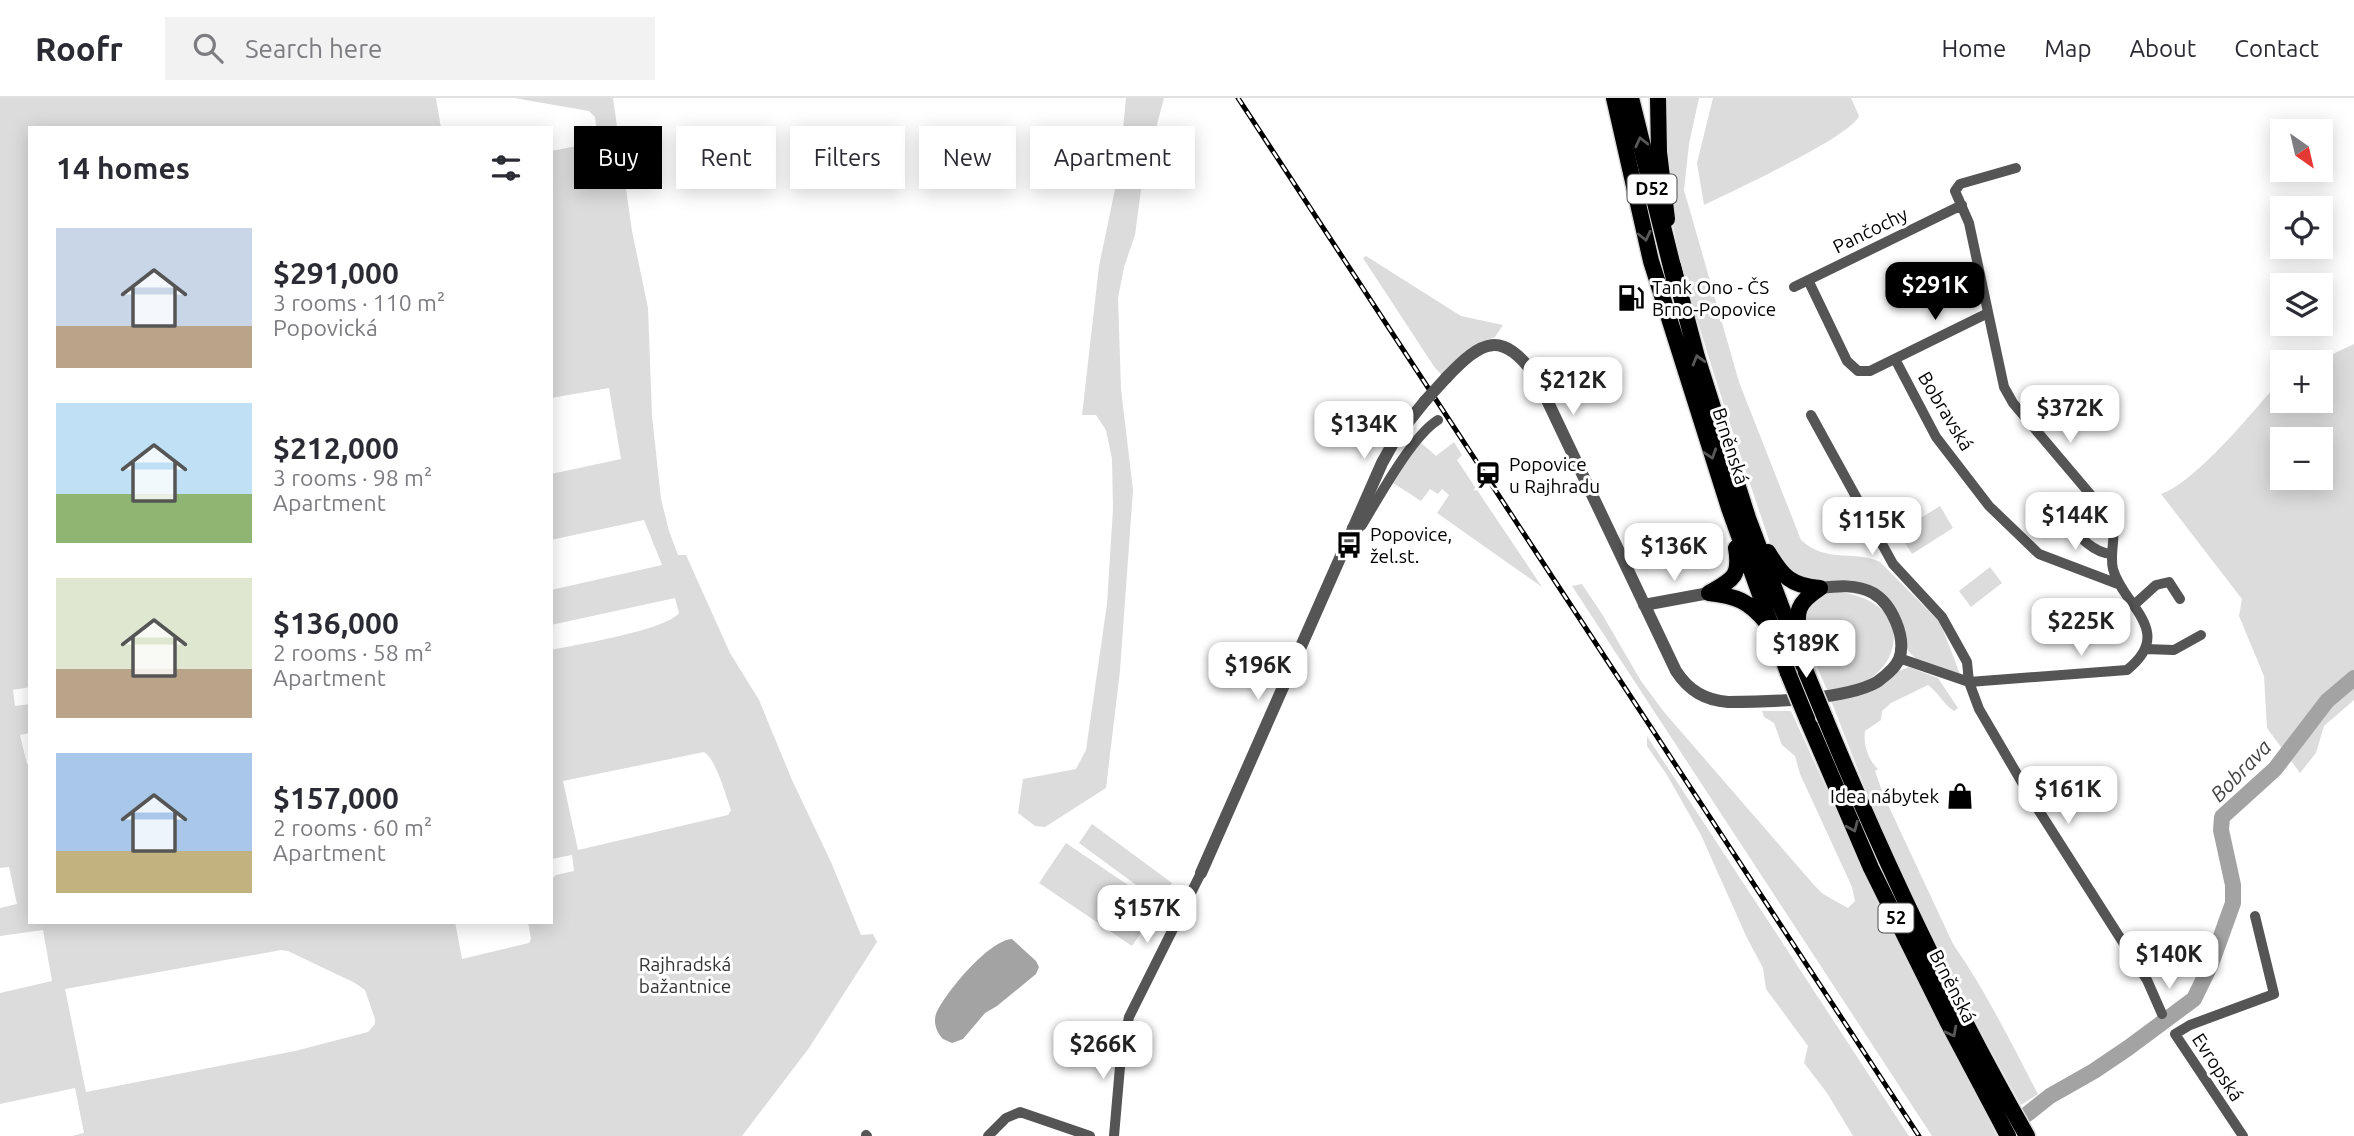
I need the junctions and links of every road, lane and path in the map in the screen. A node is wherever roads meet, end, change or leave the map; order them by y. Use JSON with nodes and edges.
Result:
{"nodes":[{"id":1,"x":1614,"y":98,"type":"edge"},
{"id":2,"x":1630,"y":98,"type":"edge"},
{"id":3,"x":1658,"y":98,"type":"edge"},
{"id":4,"x":2016,"y":168,"type":"dead end"},
{"id":5,"x":1962,"y":205,"type":"junction"},
{"id":6,"x":1675,"y":279,"type":"junction"},
{"id":7,"x":1808,"y":280,"type":"junction"},
{"id":8,"x":1794,"y":287,"type":"dead end"},
{"id":9,"x":1988,"y":313,"type":"junction"},
{"id":10,"x":1895,"y":359,"type":"junction"},
{"id":11,"x":1811,"y":415,"type":"dead end"},
{"id":12,"x":1438,"y":420,"type":"dead end"},
{"id":13,"x":1728,"y":508,"type":"junction"},
{"id":14,"x":2057,"y":511,"type":"dead end"},
{"id":15,"x":1748,"y":518,"type":"junction"},
{"id":16,"x":1352,"y":528,"type":"junction"},
{"id":17,"x":2112,"y":554,"type":"junction"},
{"id":18,"x":2118,"y":584,"type":"junction"},
{"id":19,"x":1820,"y":587,"type":"junction"},
{"id":20,"x":1709,"y":593,"type":"junction"},
{"id":21,"x":2180,"y":599,"type":"dead end"},
{"id":22,"x":2135,"y":604,"type":"junction"},
{"id":23,"x":1644,"y":605,"type":"junction"},
{"id":24,"x":1772,"y":630,"type":"junction"},
{"id":25,"x":2201,"y":635,"type":"dead end"},
{"id":26,"x":2145,"y":649,"type":"junction"},
{"id":27,"x":1899,"y":659,"type":"junction"},
{"id":28,"x":1806,"y":672,"type":"junction"},
{"id":29,"x":1969,"y":682,"type":"junction"},
{"id":30,"x":1201,"y":873,"type":"joint"},
{"id":31,"x":2255,"y":916,"type":"dead end"},
{"id":32,"x":2162,"y":1014,"type":"dead end"},
{"id":33,"x":2001,"y":1107,"type":"junction"},
{"id":34,"x":988,"y":1136,"type":"edge"},
{"id":35,"x":1090,"y":1136,"type":"edge"},
{"id":36,"x":1114,"y":1136,"type":"edge"},
{"id":37,"x":2008,"y":1136,"type":"edge"},
{"id":38,"x":2027,"y":1136,"type":"edge"},
{"id":39,"x":2242,"y":1136,"type":"edge"}],
"edges":[{"from":1,"to":13,"type":"highway","name":"Brněnská","number":"52","one_way":true},
{"from":6,"to":2,"type":"highway","number":"D52","one_way":true},
{"from":3,"to":6,"type":"highway","name":"Brněnská"},
{"from":4,"to":5,"type":"street"},
{"from":5,"to":7,"type":"street","name":"Pančochy"},
{"from":5,"to":9,"type":"street"},
{"from":15,"to":6,"type":"highway","name":"Brněnská","number":"52","one_way":true},
{"from":7,"to":8,"type":"street","name":"Pančochy"},
{"from":7,"to":10,"type":"street","name":"Bobravská"},
{"from":9,"to":10,"type":"street"},
{"from":9,"to":17,"type":"street"},
{"from":10,"to":18,"type":"street","name":"Bobravská"},
{"from":11,"to":29,"type":"street"},
{"from":12,"to":16,"type":"street"},
{"from":13,"to":20,"type":"highway"},
{"from":13,"to":24,"type":"highway","name":"Brněnská","number":"52"},
{"from":14,"to":17,"type":"street"},
{"from":15,"to":19,"type":"highway"},
{"from":15,"to":28,"type":"highway","name":"Brněnská","number":"52"},
{"from":16,"to":23,"type":"street","bridge":true},
{"from":16,"to":30,"type":"street"},
{"from":17,"to":18,"type":"street"},
{"from":18,"to":22,"type":"street"},
{"from":19,"to":27,"type":"street"},
{"from":19,"to":28,"type":"highway"},
{"from":20,"to":23,"type":"street"},
{"from":20,"to":24,"type":"highway"},
{"from":21,"to":22,"type":"street"},
{"from":22,"to":26,"type":"street"},
{"from":23,"to":27,"type":"street"},
{"from":24,"to":33,"type":"highway","name":"Brněnská","number":"52","one_way":true,"bridge":true},
{"from":25,"to":26,"type":"street"},
{"from":26,"to":29,"type":"street"},
{"from":27,"to":29,"type":"street"},
{"from":28,"to":33,"type":"highway","name":"Brněnská","number":"52","bridge":true},
{"from":29,"to":32,"type":"street"},
{"from":30,"to":36,"type":"street"},
{"from":31,"to":39,"type":"street","name":"Evropská"},
{"from":33,"to":37,"type":"highway","name":"Brněnská","number":"52"},
{"from":33,"to":38,"type":"highway","name":"Brněnská","number":"52"},
{"from":34,"to":35,"type":"street"}]}
